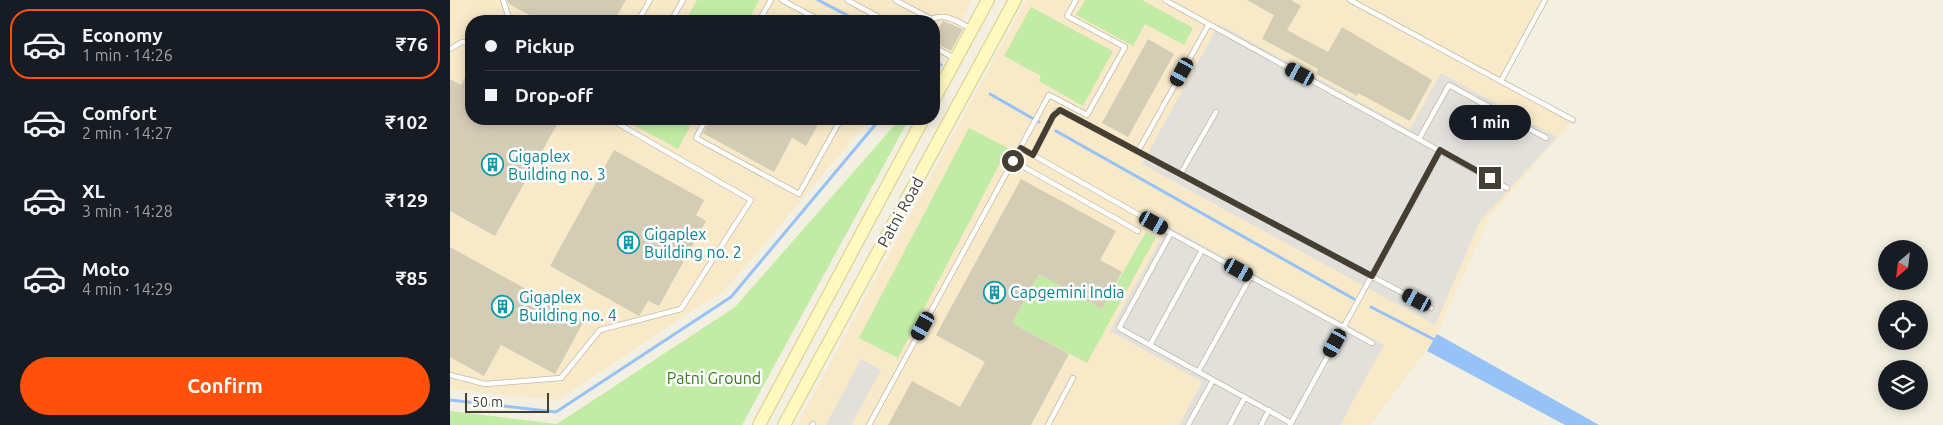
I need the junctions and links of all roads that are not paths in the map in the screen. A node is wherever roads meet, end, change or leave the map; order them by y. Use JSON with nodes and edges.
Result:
{"nodes":[{"id":1,"x":503,"y":0,"type":"edge"},
{"id":2,"x":650,"y":0,"type":"edge"},
{"id":3,"x":683,"y":0,"type":"edge"},
{"id":4,"x":771,"y":0,"type":"edge"},
{"id":5,"x":782,"y":0,"type":"edge"},
{"id":6,"x":847,"y":0,"type":"edge"},
{"id":7,"x":895,"y":0,"type":"edge"},
{"id":8,"x":988,"y":0,"type":"edge"},
{"id":9,"x":1015,"y":0,"type":"edge"},
{"id":10,"x":1076,"y":0,"type":"edge"},
{"id":11,"x":1165,"y":0,"type":"edge"},
{"id":12,"x":1350,"y":0,"type":"edge"},
{"id":13,"x":1545,"y":0,"type":"edge"},
{"id":14,"x":508,"y":15,"type":"edge"},
{"id":15,"x":641,"y":15,"type":"edge"},
{"id":16,"x":674,"y":15,"type":"edge"},
{"id":17,"x":762,"y":15,"type":"edge"},
{"id":18,"x":810,"y":15,"type":"edge"},
{"id":19,"x":875,"y":15,"type":"edge"},
{"id":20,"x":923,"y":15,"type":"edge"},
{"id":21,"x":940,"y":16,"type":"edge"},
{"id":22,"x":1209,"y":24,"type":"junction"},
{"id":23,"x":972,"y":30,"type":"junction"},
{"id":24,"x":465,"y":42,"type":"edge"},
{"id":25,"x":450,"y":48,"type":"edge"},
{"id":26,"x":940,"y":50,"type":"edge"},
{"id":27,"x":956,"y":59,"type":"junction"},
{"id":28,"x":1501,"y":81,"type":"junction"},
{"id":29,"x":940,"y":88,"type":"edge"},
{"id":30,"x":1216,"y":112,"type":"dead end"},
{"id":31,"x":1573,"y":120,"type":"dead end"},
{"id":32,"x":625,"y":125,"type":"edge"},
{"id":33,"x":703,"y":125,"type":"edge"},
{"id":34,"x":838,"y":125,"type":"edge"},
{"id":35,"x":920,"y":125,"type":"edge"},
{"id":36,"x":1546,"y":138,"type":"dead end"},
{"id":37,"x":1419,"y":139,"type":"junction"},
{"id":38,"x":1022,"y":146,"type":"junction"},
{"id":39,"x":1138,"y":150,"type":"junction"},
{"id":40,"x":1440,"y":150,"type":"junction"},
{"id":41,"x":1033,"y":155,"type":"junction"},
{"id":42,"x":1013,"y":161,"type":"junction"},
{"id":43,"x":1181,"y":173,"type":"junction"},
{"id":44,"x":1507,"y":188,"type":"dead end"},
{"id":45,"x":1138,"y":231,"type":"dead end"},
{"id":46,"x":1172,"y":233,"type":"junction"},
{"id":47,"x":1202,"y":250,"type":"junction"},
{"id":48,"x":1251,"y":276,"type":"junction"},
{"id":49,"x":1372,"y":276,"type":"junction"},
{"id":50,"x":1432,"y":308,"type":"dead end"},
{"id":51,"x":1344,"y":327,"type":"junction"},
{"id":52,"x":1372,"y":343,"type":"dead end"},
{"id":53,"x":1150,"y":345,"type":"junction"},
{"id":54,"x":1198,"y":372,"type":"junction"},
{"id":55,"x":450,"y":375,"type":"edge"},
{"id":56,"x":1073,"y":378,"type":"dead end"},
{"id":57,"x":1213,"y":380,"type":"junction"},
{"id":58,"x":1245,"y":397,"type":"junction"},
{"id":59,"x":1269,"y":410,"type":"junction"},
{"id":60,"x":1291,"y":424,"type":"edge"},
{"id":61,"x":759,"y":425,"type":"edge"},
{"id":62,"x":784,"y":425,"type":"edge"},
{"id":63,"x":869,"y":425,"type":"edge"},
{"id":64,"x":1048,"y":425,"type":"edge"},
{"id":65,"x":1188,"y":425,"type":"edge"},
{"id":66,"x":1230,"y":425,"type":"edge"},
{"id":67,"x":1261,"y":425,"type":"edge"}],
"edges":[{"from":1,"to":14,"type":"lane"},
{"from":2,"to":15,"type":"lane"},
{"from":3,"to":16,"type":"lane"},
{"from":4,"to":17,"type":"lane"},
{"from":5,"to":18,"type":"lane"},
{"from":6,"to":19,"type":"lane"},
{"from":7,"to":20,"type":"lane"},
{"from":8,"to":23,"type":"main road"},
{"from":9,"to":62,"type":"main road","name":"Patni Road"},
{"from":10,"to":38,"type":"lane"},
{"from":11,"to":22,"type":"lane"},
{"from":12,"to":28,"type":"lane"},
{"from":13,"to":28,"type":"lane"},
{"from":21,"to":23,"type":"lane"},
{"from":22,"to":37,"type":"lane"},
{"from":22,"to":39,"type":"lane"},
{"from":23,"to":27,"type":"main road"},
{"from":24,"to":25,"type":"lane"},
{"from":26,"to":27,"type":"lane"},
{"from":27,"to":29,"type":"main road"},
{"from":28,"to":31,"type":"lane"},
{"from":30,"to":43,"type":"lane"},
{"from":32,"to":55,"type":"lane"},
{"from":33,"to":34,"type":"lane"},
{"from":35,"to":61,"type":"main road","name":"Patni Road"},
{"from":36,"to":37,"type":"lane"},
{"from":37,"to":40,"type":"lane"},
{"from":38,"to":41,"type":"lane"},
{"from":38,"to":42,"type":"lane"},
{"from":39,"to":41,"type":"lane"},
{"from":39,"to":43,"type":"lane"},
{"from":40,"to":44,"type":"lane"},
{"from":40,"to":49,"type":"lane"},
{"from":41,"to":46,"type":"lane"},
{"from":42,"to":45,"type":"lane"},
{"from":42,"to":63,"type":"lane"},
{"from":43,"to":49,"type":"lane"},
{"from":46,"to":47,"type":"lane"},
{"from":46,"to":53,"type":"lane"},
{"from":47,"to":48,"type":"lane"},
{"from":47,"to":53,"type":"lane"},
{"from":48,"to":51,"type":"lane"},
{"from":48,"to":54,"type":"lane"},
{"from":49,"to":50,"type":"lane"},
{"from":49,"to":51,"type":"lane"},
{"from":51,"to":52,"type":"lane"},
{"from":51,"to":60,"type":"lane"},
{"from":53,"to":54,"type":"lane"},
{"from":54,"to":57,"type":"lane"},
{"from":56,"to":64,"type":"lane"},
{"from":57,"to":58,"type":"lane"},
{"from":57,"to":65,"type":"lane"},
{"from":58,"to":59,"type":"lane"},
{"from":58,"to":66,"type":"lane"},
{"from":59,"to":60,"type":"lane"},
{"from":59,"to":67,"type":"lane"}]}
